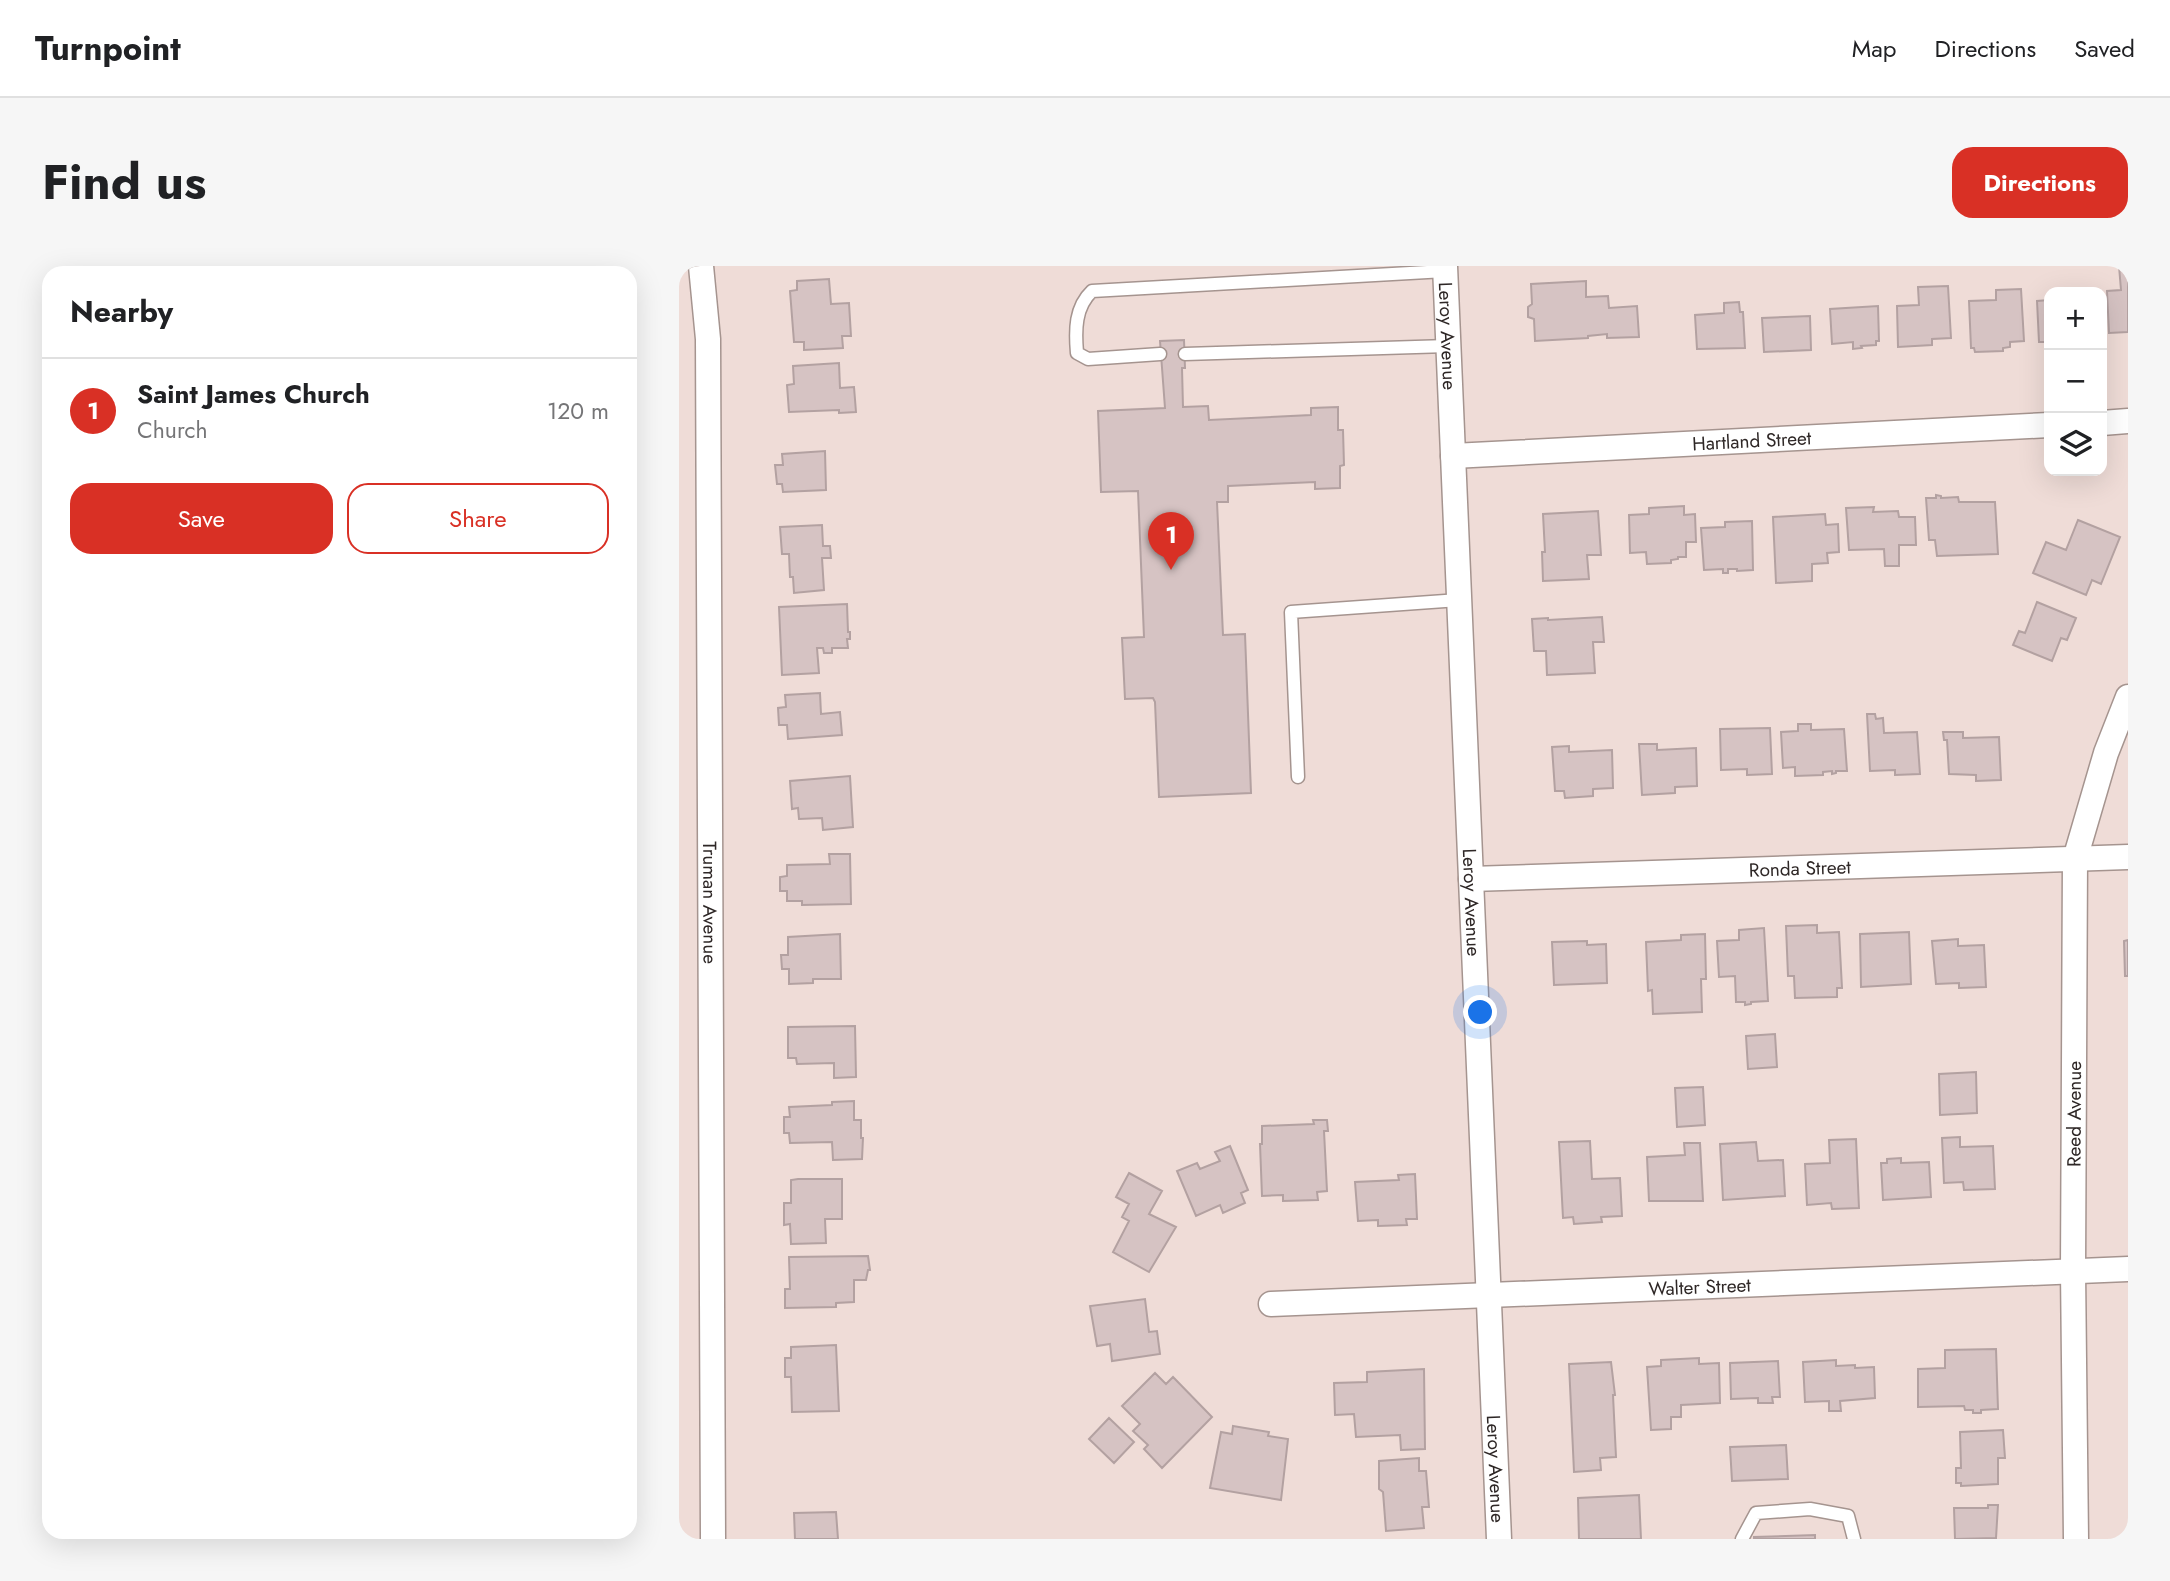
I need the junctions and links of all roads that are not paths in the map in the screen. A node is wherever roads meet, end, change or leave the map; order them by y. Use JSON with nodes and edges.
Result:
{"nodes":[{"id":1,"x":701,"y":266,"type":"edge"},
{"id":2,"x":1445,"y":268,"type":"edge"},
{"id":3,"x":1448,"y":346,"type":"junction"},
{"id":4,"x":1160,"y":354,"type":"dead end"},
{"id":5,"x":1185,"y":354,"type":"dead end"},
{"id":6,"x":2128,"y":421,"type":"edge"},
{"id":7,"x":2107,"y":423,"type":"edge"},
{"id":8,"x":2044,"y":425,"type":"edge"},
{"id":9,"x":1453,"y":456,"type":"junction"},
{"id":10,"x":1459,"y":600,"type":"junction"},
{"id":11,"x":2128,"y":697,"type":"edge"},
{"id":12,"x":1298,"y":777,"type":"dead end"},
{"id":13,"x":2128,"y":857,"type":"edge"},
{"id":14,"x":2075,"y":859,"type":"junction"},
{"id":15,"x":1471,"y":879,"type":"junction"},
{"id":16,"x":2128,"y":1269,"type":"edge"},
{"id":17,"x":2073,"y":1271,"type":"junction"},
{"id":18,"x":1491,"y":1295,"type":"junction"},
{"id":19,"x":1271,"y":1304,"type":"dead end"},
{"id":20,"x":713,"y":1539,"type":"edge"},
{"id":21,"x":1499,"y":1539,"type":"edge"},
{"id":22,"x":1742,"y":1539,"type":"edge"},
{"id":23,"x":1854,"y":1539,"type":"edge"},
{"id":24,"x":2076,"y":1539,"type":"edge"}],
"edges":[{"from":1,"to":20,"type":"street","name":"Truman Avenue"},
{"from":2,"to":3,"type":"street","name":"Leroy Avenue"},
{"from":2,"to":4,"type":"lane"},
{"from":3,"to":5,"type":"lane"},
{"from":3,"to":9,"type":"street","name":"Leroy Avenue"},
{"from":6,"to":7,"type":"street"},
{"from":8,"to":9,"type":"street","name":"Hartland Street"},
{"from":9,"to":10,"type":"street","name":"Leroy Avenue"},
{"from":10,"to":12,"type":"lane"},
{"from":10,"to":15,"type":"street","name":"Leroy Avenue"},
{"from":11,"to":14,"type":"street","name":"Reed Avenue"},
{"from":13,"to":14,"type":"street","name":"Ronda Street"},
{"from":14,"to":15,"type":"street","name":"Ronda Street"},
{"from":14,"to":17,"type":"street","name":"Reed Avenue"},
{"from":15,"to":18,"type":"street","name":"Leroy Avenue"},
{"from":16,"to":17,"type":"street","name":"Walter Street"},
{"from":17,"to":18,"type":"street","name":"Walter Street"},
{"from":17,"to":24,"type":"street","name":"Reed Avenue"},
{"from":18,"to":19,"type":"street","name":"Walter Street"},
{"from":18,"to":21,"type":"street","name":"Leroy Avenue"},
{"from":22,"to":23,"type":"lane"}]}
